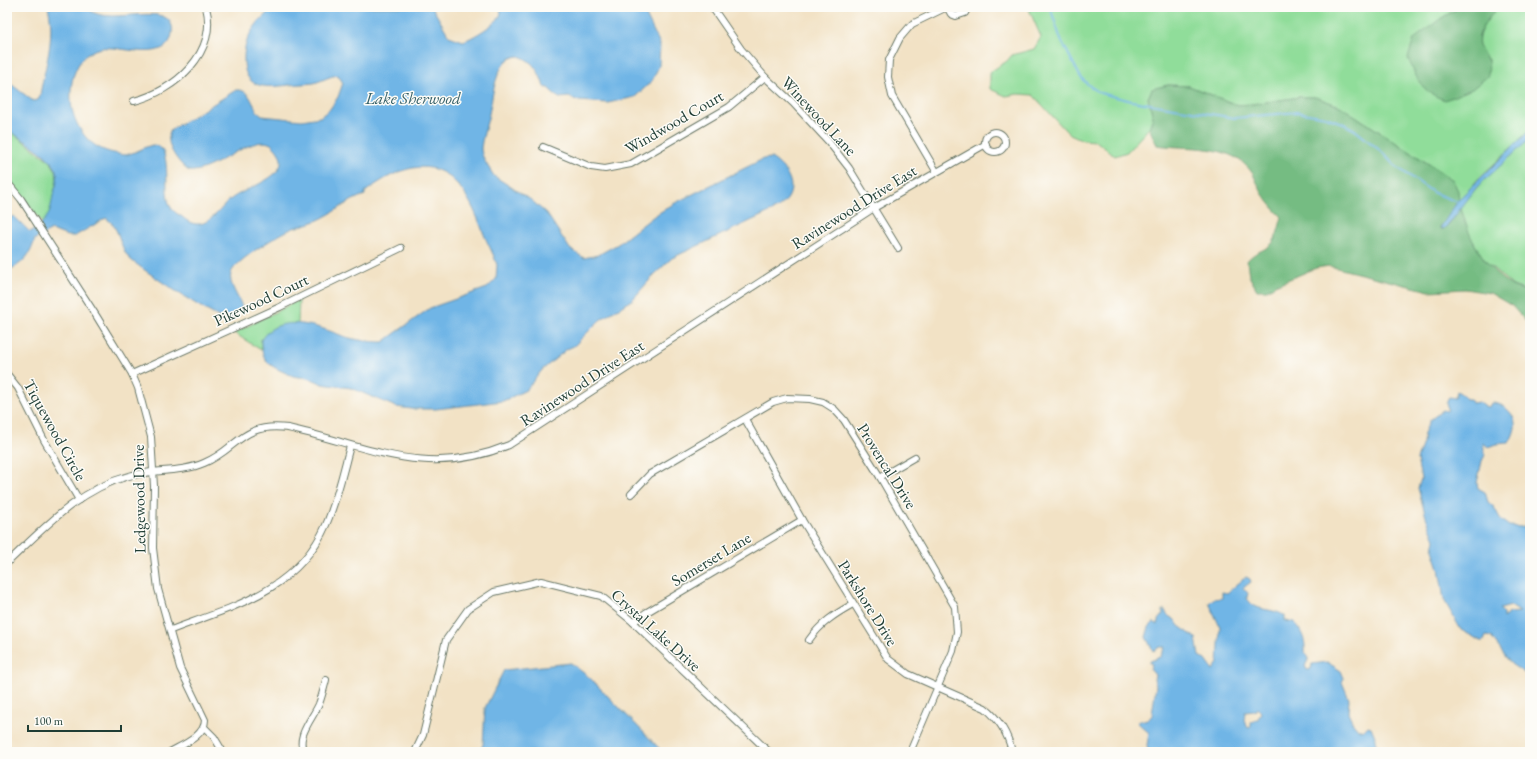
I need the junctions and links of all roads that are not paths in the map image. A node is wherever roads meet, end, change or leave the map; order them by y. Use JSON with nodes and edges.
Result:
{"nodes":[{"id":1,"x":206,"y":7,"type":"edge"},
{"id":2,"x":712,"y":7,"type":"edge"},
{"id":3,"x":947,"y":7,"type":"edge"},
{"id":4,"x":968,"y":7,"type":"edge"},
{"id":5,"x":765,"y":77,"type":"junction"},
{"id":6,"x":134,"y":101,"type":"dead end"},
{"id":7,"x":986,"y":144,"type":"dead end"},
{"id":8,"x":543,"y":147,"type":"dead end"},
{"id":9,"x":936,"y":172,"type":"junction"},
{"id":10,"x":7,"y":182,"type":"edge"},
{"id":11,"x":874,"y":208,"type":"junction"},
{"id":12,"x":401,"y":248,"type":"dead end"},
{"id":13,"x":898,"y":248,"type":"dead end"},
{"id":14,"x":7,"y":374,"type":"edge"},
{"id":15,"x":132,"y":374,"type":"junction"},
{"id":16,"x":745,"y":419,"type":"junction"},
{"id":17,"x":350,"y":446,"type":"junction"},
{"id":18,"x":915,"y":457,"type":"dead end"},
{"id":19,"x":153,"y":471,"type":"junction"},
{"id":20,"x":880,"y":477,"type":"junction"},
{"id":21,"x":631,"y":494,"type":"dead end"},
{"id":22,"x":79,"y":500,"type":"junction"},
{"id":23,"x":802,"y":520,"type":"junction"},
{"id":24,"x":7,"y":563,"type":"edge"},
{"id":25,"x":853,"y":604,"type":"junction"},
{"id":26,"x":633,"y":622,"type":"junction"},
{"id":27,"x":170,"y":630,"type":"junction"},
{"id":28,"x":809,"y":640,"type":"dead end"},
{"id":29,"x":326,"y":680,"type":"dead end"},
{"id":30,"x":938,"y":688,"type":"junction"},
{"id":31,"x":204,"y":727,"type":"junction"},
{"id":32,"x":170,"y":752,"type":"edge"},
{"id":33,"x":223,"y":752,"type":"edge"},
{"id":34,"x":304,"y":752,"type":"edge"},
{"id":35,"x":415,"y":752,"type":"edge"},
{"id":36,"x":769,"y":752,"type":"edge"},
{"id":37,"x":910,"y":752,"type":"edge"},
{"id":38,"x":1012,"y":752,"type":"edge"}],
"edges":[{"from":1,"to":6,"type":"street"},
{"from":2,"to":5,"type":"street","name":"Winewood Lane"},
{"from":3,"to":4,"type":"street"},
{"from":3,"to":9,"type":"street"},
{"from":5,"to":8,"type":"street","name":"Windwood Court"},
{"from":5,"to":11,"type":"street","name":"Winewood Lane"},
{"from":7,"to":9,"type":"street","name":"Ravinewood Drive East"},
{"from":9,"to":11,"type":"street","name":"Ravinewood Drive East"},
{"from":10,"to":15,"type":"street","name":"Ledgewood Drive"},
{"from":11,"to":13,"type":"street","name":"Winewood Lane"},
{"from":11,"to":17,"type":"street","name":"Ravinewood Drive East"},
{"from":12,"to":15,"type":"street","name":"Pikewood Court"},
{"from":14,"to":22,"type":"street","name":"Tiquewood Circle"},
{"from":15,"to":19,"type":"street","name":"Ledgewood Drive"},
{"from":16,"to":20,"type":"street","name":"Provencal Drive"},
{"from":16,"to":21,"type":"street","name":"Provencal Drive"},
{"from":16,"to":23,"type":"street","name":"Parkshore Drive"},
{"from":17,"to":19,"type":"street","name":"Ravinewood Drive East"},
{"from":17,"to":27,"type":"street"},
{"from":18,"to":20,"type":"street"},
{"from":19,"to":22,"type":"street","name":"Ravinewood Drive East"},
{"from":19,"to":27,"type":"street","name":"Ledgewood Drive"},
{"from":20,"to":30,"type":"street","name":"Provencal Drive"},
{"from":22,"to":24,"type":"street","name":"Ravinewood Drive East"},
{"from":23,"to":25,"type":"street","name":"Parkshore Drive"},
{"from":23,"to":26,"type":"street","name":"Somerset Lane"},
{"from":25,"to":28,"type":"street"},
{"from":25,"to":30,"type":"street","name":"Parkshore Drive"},
{"from":26,"to":35,"type":"street","name":"Crystal Lake Drive"},
{"from":26,"to":36,"type":"street","name":"Crystal Lake Drive"},
{"from":27,"to":31,"type":"street","name":"Ledgewood Drive"},
{"from":29,"to":34,"type":"street"},
{"from":30,"to":37,"type":"street","name":"Provencal Drive"},
{"from":30,"to":38,"type":"street","name":"Parkshore Drive"},
{"from":31,"to":32,"type":"street"},
{"from":31,"to":33,"type":"street"}]}
